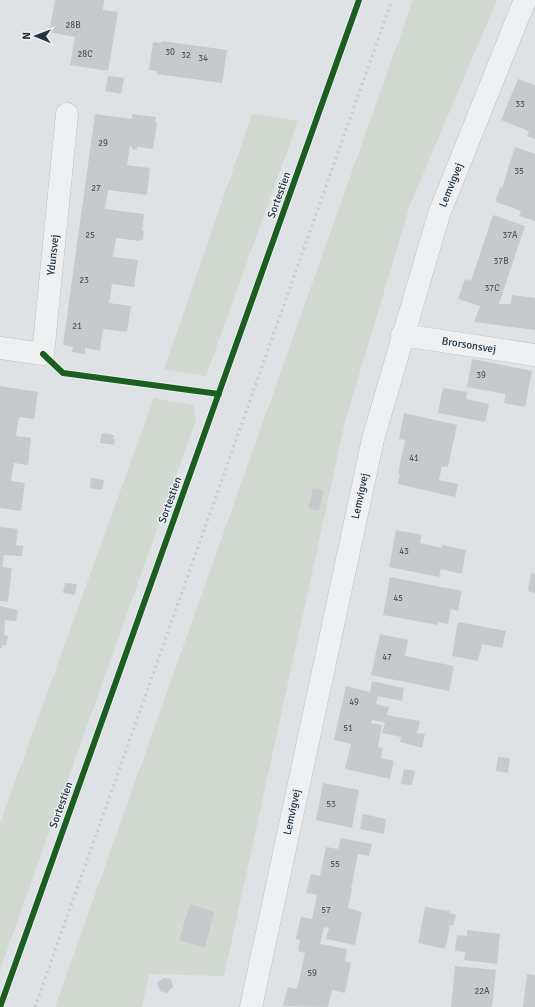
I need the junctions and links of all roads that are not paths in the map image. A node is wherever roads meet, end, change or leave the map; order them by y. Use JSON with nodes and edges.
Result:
{"nodes":[{"id":1,"x":525,"y":0,"type":"edge"},
{"id":2,"x":67,"y":114,"type":"dead end"},
{"id":3,"x":402,"y":334,"type":"junction"},
{"id":4,"x":0,"y":348,"type":"edge"},
{"id":5,"x":535,"y":355,"type":"edge"},
{"id":6,"x":250,"y":1007,"type":"edge"}],
"edges":[{"from":1,"to":3,"type":"street","name":"Lemvigvej"},
{"from":2,"to":4,"type":"street","name":"Ydunsvej"},
{"from":3,"to":5,"type":"street","name":"Brorsonsvej"},
{"from":3,"to":6,"type":"street","name":"Lemvigvej"}]}
